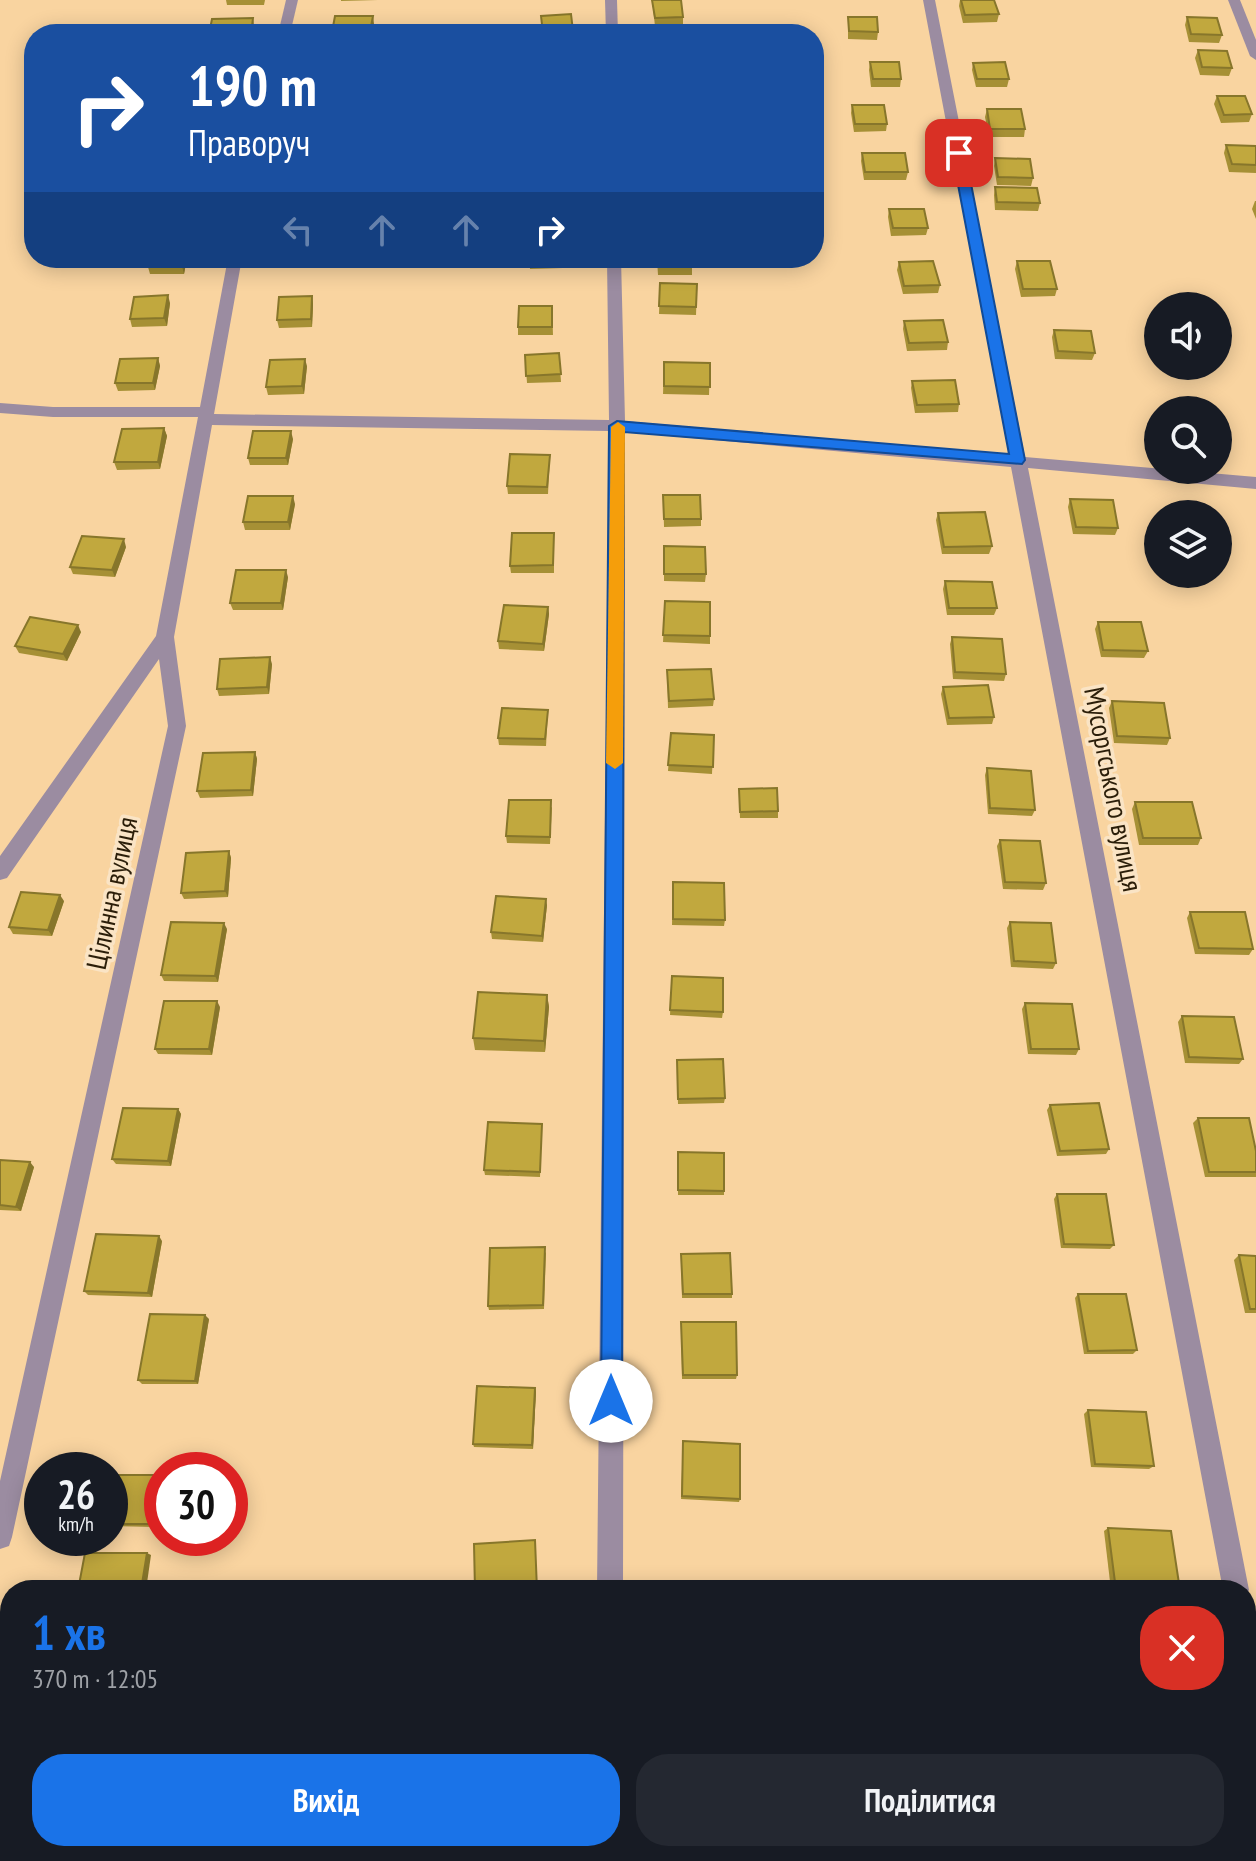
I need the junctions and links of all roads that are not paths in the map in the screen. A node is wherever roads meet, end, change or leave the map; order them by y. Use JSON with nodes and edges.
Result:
{"nodes":[{"id":1,"x":292,"y":0,"type":"edge"},
{"id":2,"x":611,"y":0,"type":"edge"},
{"id":3,"x":929,"y":0,"type":"edge"},
{"id":4,"x":1234,"y":0,"type":"edge"},
{"id":5,"x":286,"y":24,"type":"edge"},
{"id":6,"x":612,"y":24,"type":"edge"},
{"id":7,"x":1256,"y":56,"type":"edge"},
{"id":8,"x":233,"y":268,"type":"edge"},
{"id":9,"x":614,"y":268,"type":"edge"},
{"id":10,"x":0,"y":408,"type":"edge"},
{"id":11,"x":206,"y":416,"type":"junction"},
{"id":12,"x":617,"y":426,"type":"junction"},
{"id":13,"x":1017,"y":460,"type":"junction"},
{"id":14,"x":1256,"y":483,"type":"edge"},
{"id":15,"x":165,"y":637,"type":"junction"},
{"id":16,"x":0,"y":872,"type":"edge"},
{"id":17,"x":0,"y":1537,"type":"edge"},
{"id":18,"x":610,"y":1580,"type":"edge"},
{"id":19,"x":1234,"y":1580,"type":"edge"}],
"edges":[{"from":1,"to":5,"type":"street"},
{"from":2,"to":6,"type":"street"},
{"from":3,"to":13,"type":"street","name":"Мусоргського вулиця"},
{"from":4,"to":7,"type":"street"},
{"from":8,"to":11,"type":"street","name":"Цілинна вулиця"},
{"from":9,"to":12,"type":"street"},
{"from":10,"to":11,"type":"street"},
{"from":11,"to":12,"type":"street"},
{"from":11,"to":15,"type":"street","name":"Цілинна вулиця"},
{"from":12,"to":13,"type":"street"},
{"from":12,"to":18,"type":"street"},
{"from":13,"to":14,"type":"street"},
{"from":13,"to":19,"type":"street","name":"Мусоргського вулиця"},
{"from":15,"to":16,"type":"street"},
{"from":15,"to":17,"type":"street","name":"Цілинна вулиця"}]}
